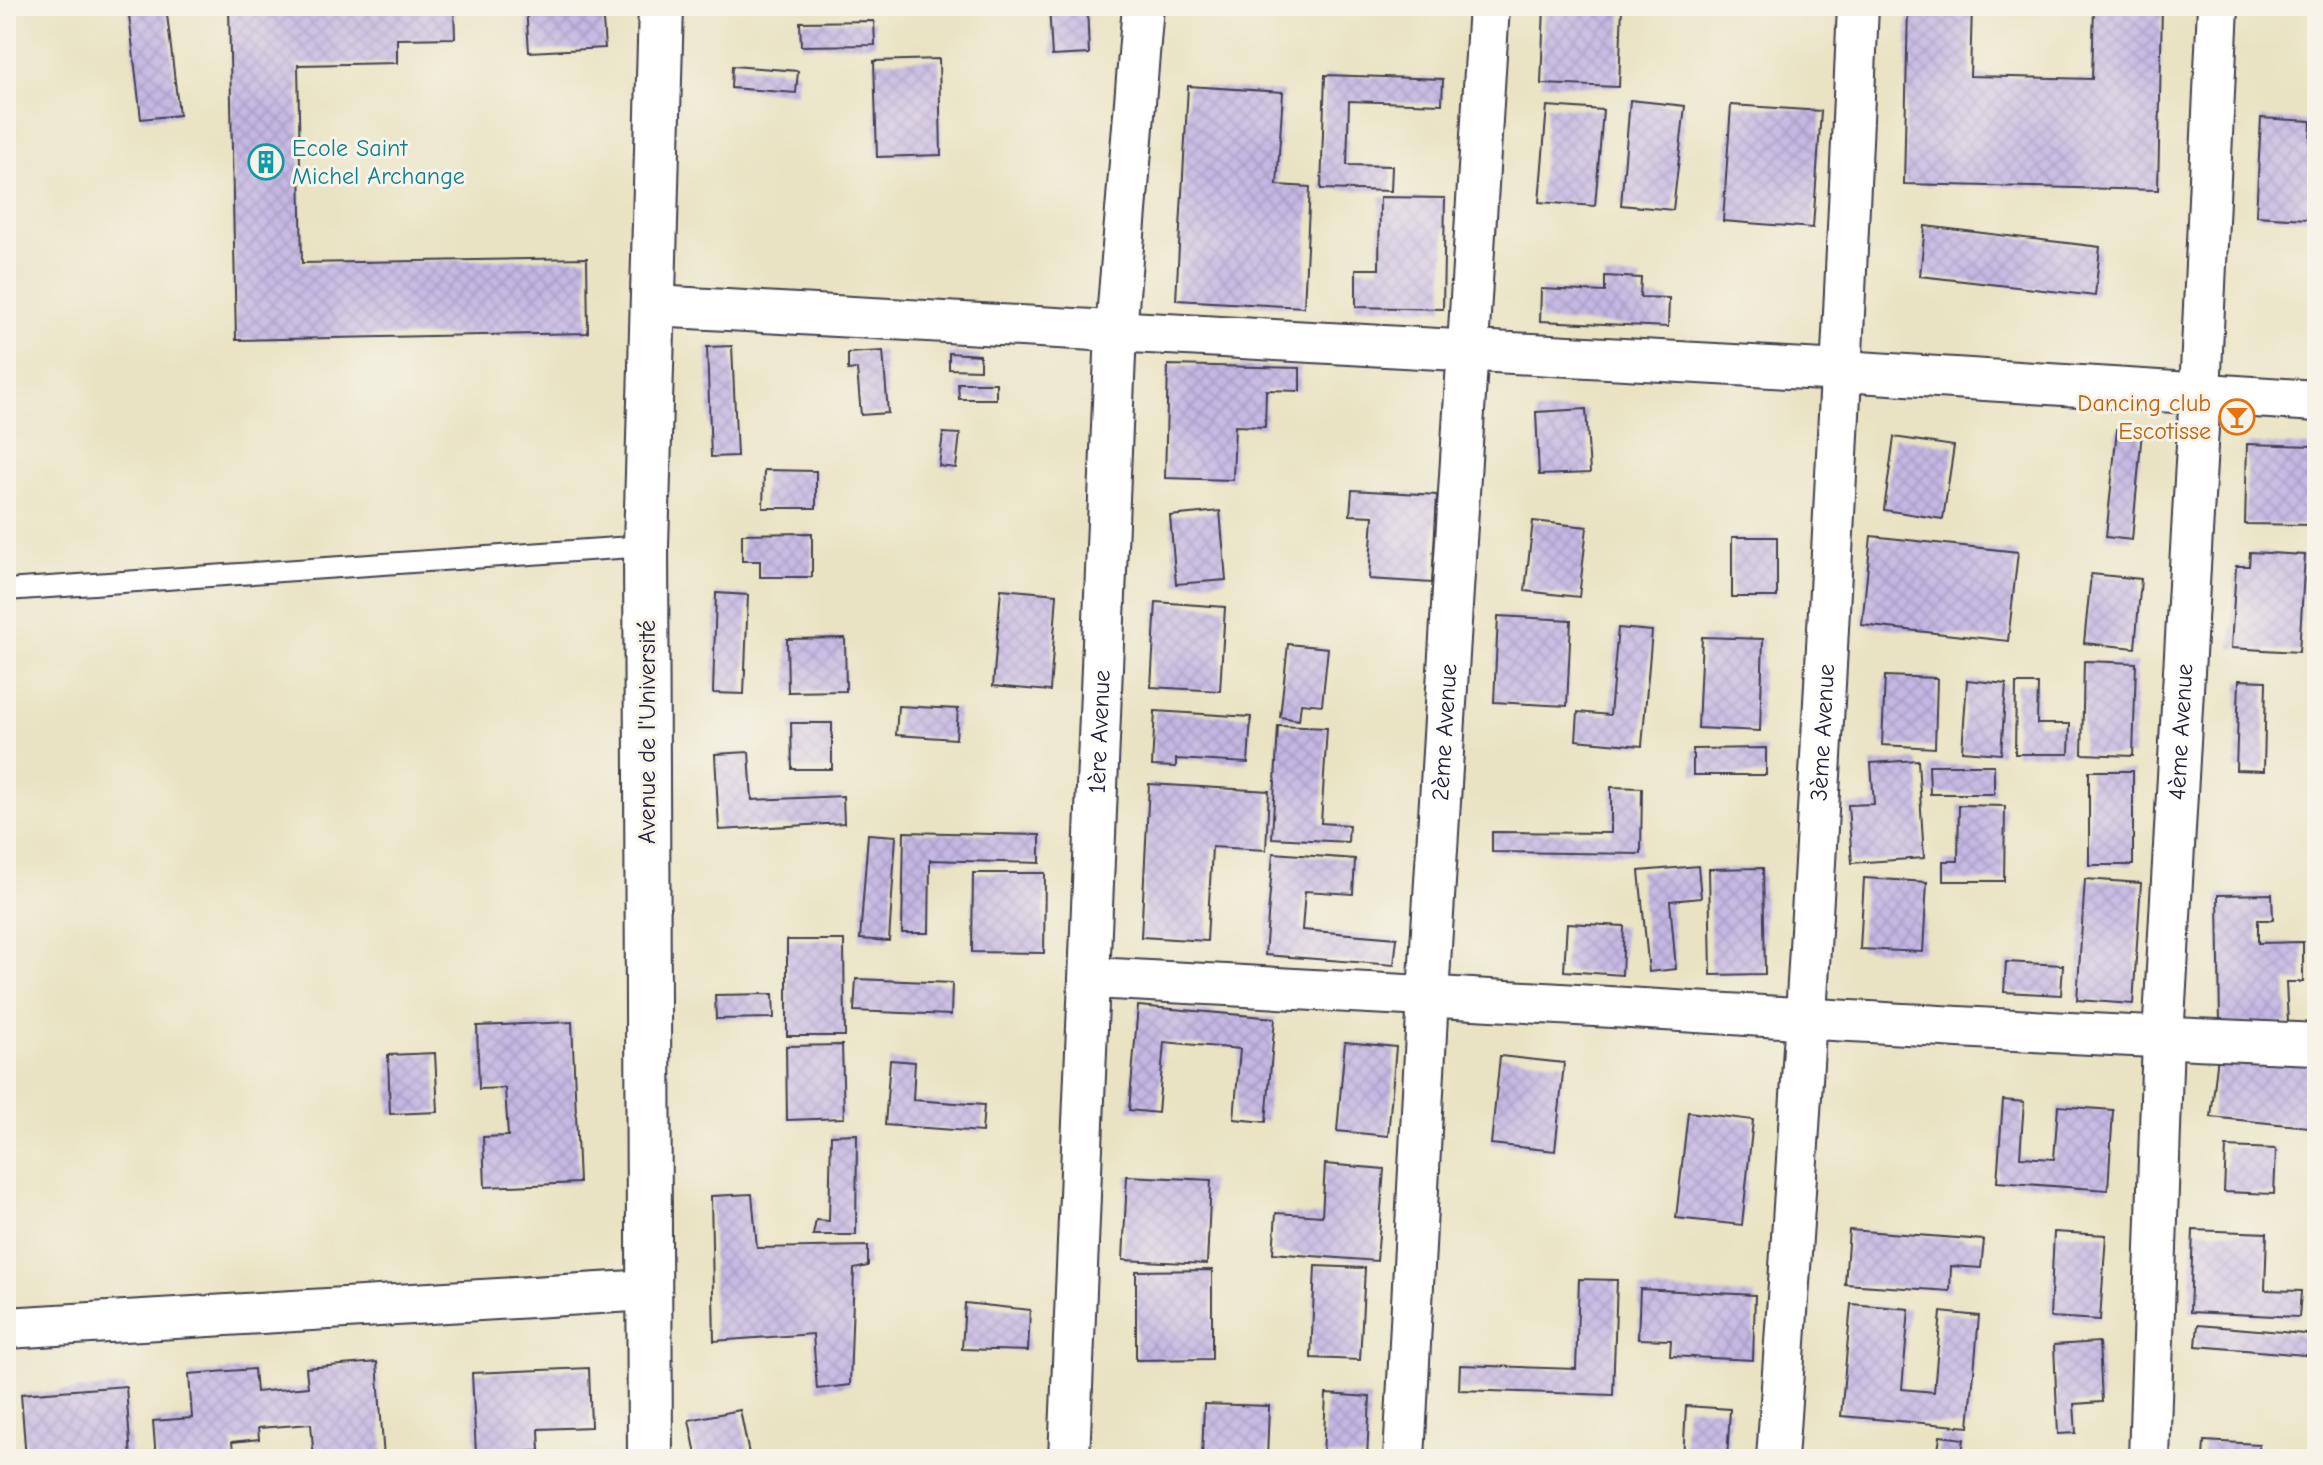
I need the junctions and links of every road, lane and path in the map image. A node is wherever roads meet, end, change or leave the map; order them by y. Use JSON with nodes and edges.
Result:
{"nodes":[{"id":1,"x":661,"y":6,"type":"edge"},
{"id":2,"x":1143,"y":6,"type":"edge"},
{"id":3,"x":1489,"y":6,"type":"edge"},
{"id":4,"x":1858,"y":6,"type":"edge"},
{"id":5,"x":2218,"y":6,"type":"edge"},
{"id":6,"x":653,"y":306,"type":"junction"},
{"id":7,"x":1116,"y":331,"type":"junction"},
{"id":8,"x":1470,"y":352,"type":"junction"},
{"id":9,"x":1843,"y":371,"type":"junction"},
{"id":10,"x":2200,"y":393,"type":"junction"},
{"id":11,"x":2317,"y":401,"type":"edge"},
{"id":12,"x":646,"y":546,"type":"junction"},
{"id":13,"x":6,"y":590,"type":"edge"},
{"id":14,"x":1091,"y":978,"type":"junction"},
{"id":15,"x":1428,"y":995,"type":"junction"},
{"id":16,"x":1808,"y":1017,"type":"junction"},
{"id":17,"x":2163,"y":1038,"type":"junction"},
{"id":18,"x":2317,"y":1044,"type":"edge"},
{"id":19,"x":650,"y":1290,"type":"junction"},
{"id":20,"x":6,"y":1328,"type":"edge"},
{"id":21,"x":650,"y":1459,"type":"edge"},
{"id":22,"x":1069,"y":1459,"type":"edge"},
{"id":23,"x":1404,"y":1459,"type":"edge"},
{"id":24,"x":1777,"y":1459,"type":"edge"},
{"id":25,"x":2149,"y":1459,"type":"edge"}],
"edges":[{"from":1,"to":6,"type":"street","name":"Avenue de l'Université"},
{"from":2,"to":7,"type":"street","name":"1ère Avenue"},
{"from":3,"to":8,"type":"street","name":"2ème Avenue"},
{"from":4,"to":9,"type":"street","name":"3ème Avenue"},
{"from":5,"to":10,"type":"street","name":"4ème Avenue"},
{"from":6,"to":7,"type":"street"},
{"from":6,"to":12,"type":"street","name":"Avenue de l'Université"},
{"from":7,"to":8,"type":"street"},
{"from":7,"to":14,"type":"street","name":"1ère Avenue"},
{"from":8,"to":9,"type":"street"},
{"from":8,"to":15,"type":"street","name":"2ème Avenue"},
{"from":9,"to":10,"type":"street"},
{"from":9,"to":16,"type":"street","name":"3ème Avenue"},
{"from":10,"to":11,"type":"street"},
{"from":10,"to":17,"type":"street","name":"4ème Avenue"},
{"from":12,"to":13,"type":"lane"},
{"from":12,"to":19,"type":"street","name":"Avenue de l'Université"},
{"from":14,"to":15,"type":"street"},
{"from":14,"to":22,"type":"street","name":"1ère Avenue"},
{"from":15,"to":16,"type":"street"},
{"from":15,"to":23,"type":"street","name":"2ème Avenue"},
{"from":16,"to":17,"type":"street"},
{"from":16,"to":24,"type":"street","name":"3ème Avenue"},
{"from":17,"to":18,"type":"street"},
{"from":17,"to":25,"type":"street","name":"4ème Avenue"},
{"from":19,"to":20,"type":"street"},
{"from":19,"to":21,"type":"street","name":"Avenue de l'Université"}]}
